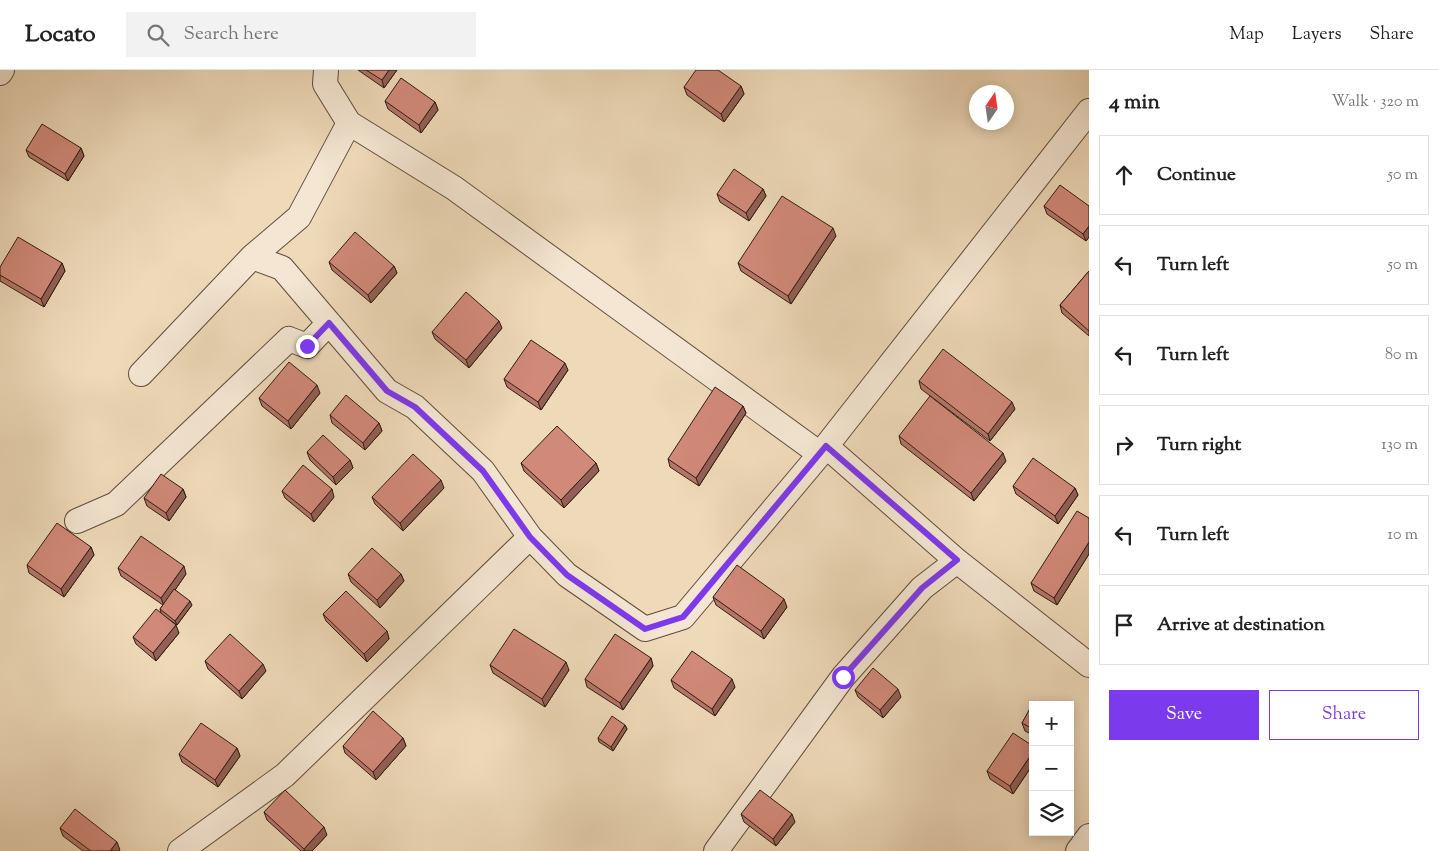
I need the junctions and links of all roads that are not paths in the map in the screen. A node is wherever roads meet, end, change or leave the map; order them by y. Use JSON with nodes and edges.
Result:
{"nodes":[{"id":1,"x":326,"y":70,"type":"edge"},
{"id":2,"x":1089,"y":111,"type":"edge"},
{"id":3,"x":349,"y":123,"type":"junction"},
{"id":4,"x":252,"y":257,"type":"junction"},
{"id":5,"x":329,"y":323,"type":"junction"},
{"id":6,"x":141,"y":374,"type":"dead end"},
{"id":7,"x":823,"y":450,"type":"junction"},
{"id":8,"x":77,"y":521,"type":"dead end"},
{"id":9,"x":530,"y":537,"type":"junction"},
{"id":10,"x":957,"y":560,"type":"junction"},
{"id":11,"x":1089,"y":665,"type":"edge"},
{"id":12,"x":1089,"y":836,"type":"edge"},
{"id":13,"x":180,"y":851,"type":"edge"},
{"id":14,"x":716,"y":851,"type":"edge"},
{"id":15,"x":1078,"y":851,"type":"edge"}],
"edges":[{"from":1,"to":3,"type":"street"},
{"from":2,"to":7,"type":"street"},
{"from":3,"to":4,"type":"street"},
{"from":3,"to":7,"type":"street"},
{"from":4,"to":5,"type":"street"},
{"from":4,"to":6,"type":"street"},
{"from":5,"to":8,"type":"street"},
{"from":5,"to":9,"type":"street"},
{"from":7,"to":9,"type":"street"},
{"from":7,"to":10,"type":"street"},
{"from":9,"to":13,"type":"street"},
{"from":10,"to":11,"type":"street"},
{"from":10,"to":14,"type":"street"},
{"from":12,"to":15,"type":"street"}]}
